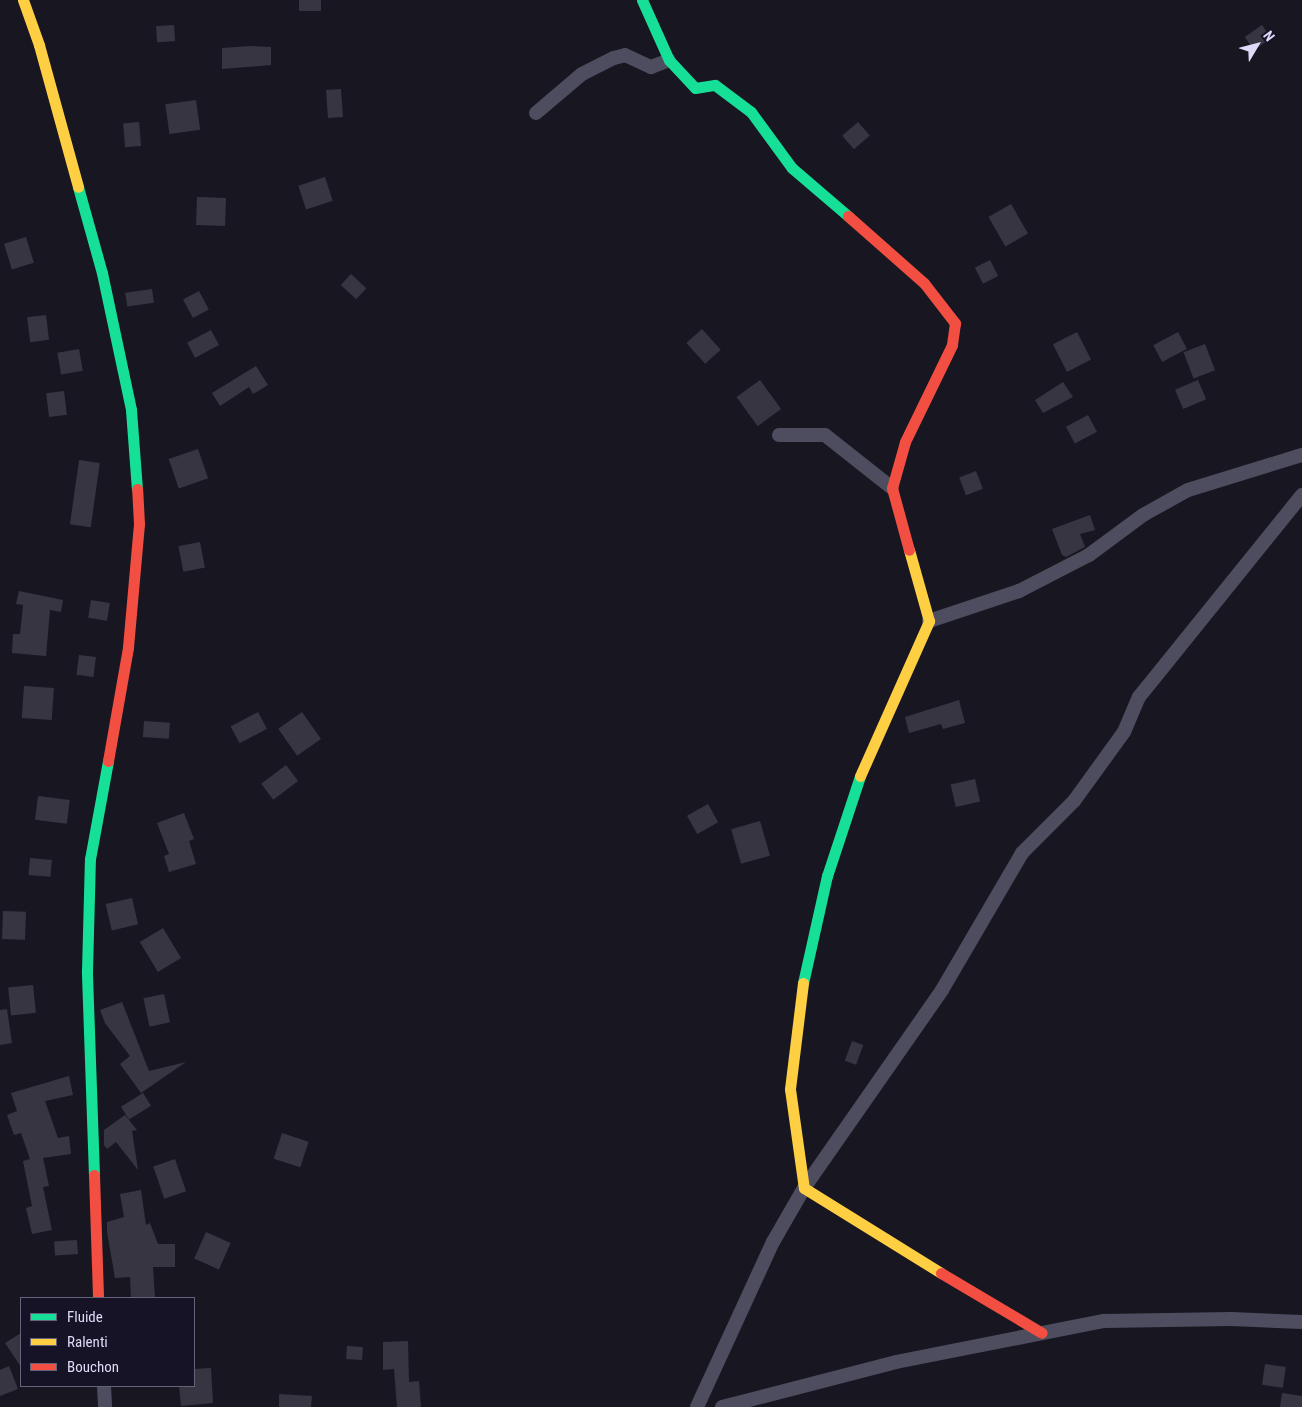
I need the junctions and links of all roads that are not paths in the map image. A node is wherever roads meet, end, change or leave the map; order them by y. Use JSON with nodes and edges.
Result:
{"nodes":[{"id":1,"x":23,"y":0,"type":"edge"},
{"id":2,"x":642,"y":0,"type":"edge"},
{"id":3,"x":669,"y":60,"type":"junction"},
{"id":4,"x":536,"y":113,"type":"dead end"},
{"id":5,"x":779,"y":435,"type":"dead end"},
{"id":6,"x":1302,"y":455,"type":"edge"},
{"id":7,"x":892,"y":488,"type":"junction"},
{"id":8,"x":1302,"y":495,"type":"edge"},
{"id":9,"x":929,"y":622,"type":"junction"},
{"id":10,"x":804,"y":1188,"type":"junction"},
{"id":11,"x":98,"y":1297,"type":"edge"},
{"id":12,"x":1302,"y":1322,"type":"edge"},
{"id":13,"x":1042,"y":1333,"type":"junction"},
{"id":14,"x":104,"y":1387,"type":"edge"},
{"id":15,"x":105,"y":1407,"type":"edge"},
{"id":16,"x":697,"y":1407,"type":"edge"},
{"id":17,"x":722,"y":1407,"type":"edge"}],
"edges":[{"from":1,"to":11,"type":"street"},
{"from":2,"to":3,"type":"street"},
{"from":3,"to":4,"type":"street"},
{"from":3,"to":7,"type":"street"},
{"from":5,"to":7,"type":"street"},
{"from":6,"to":9,"type":"street"},
{"from":7,"to":9,"type":"street"},
{"from":8,"to":10,"type":"street"},
{"from":9,"to":10,"type":"street"},
{"from":10,"to":13,"type":"street"},
{"from":10,"to":16,"type":"street"},
{"from":12,"to":13,"type":"street"},
{"from":13,"to":17,"type":"street"},
{"from":14,"to":15,"type":"street"}]}
